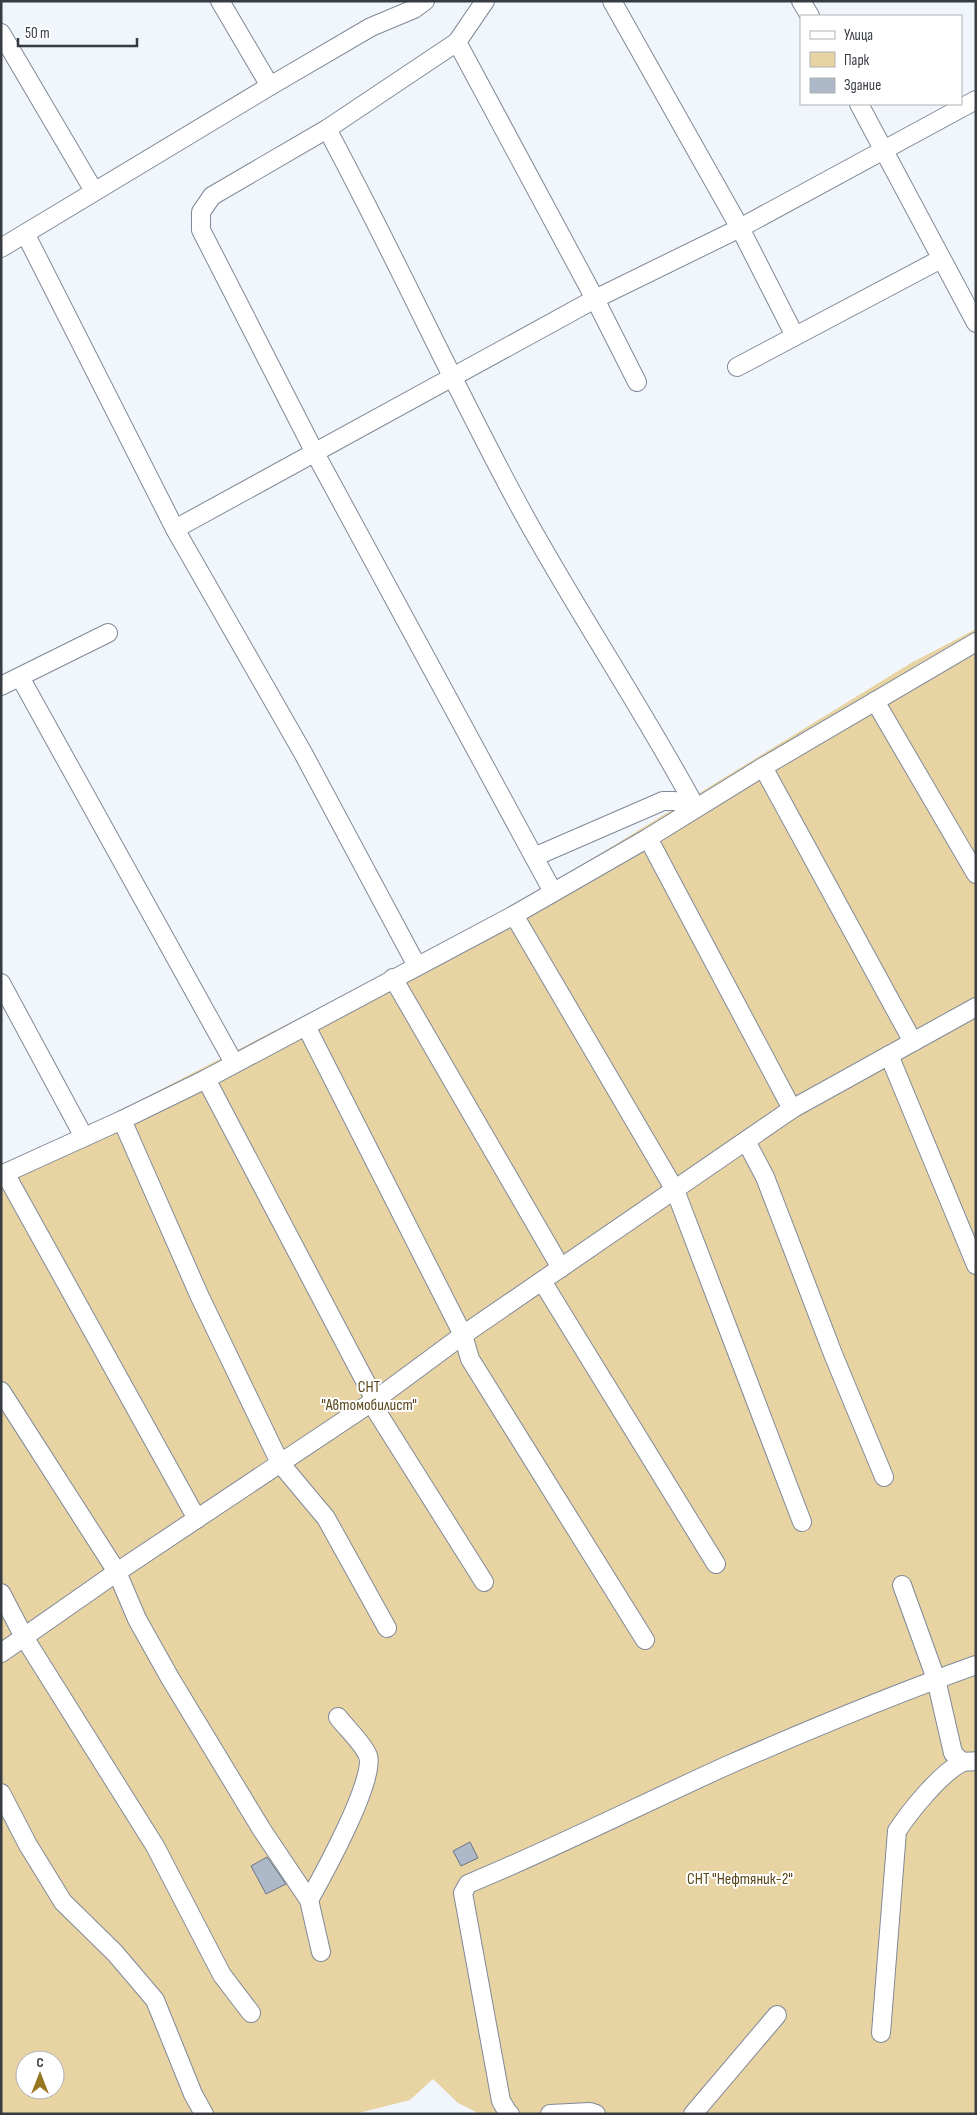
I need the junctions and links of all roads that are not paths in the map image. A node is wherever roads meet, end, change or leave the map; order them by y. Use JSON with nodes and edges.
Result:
{"nodes":[{"id":1,"x":220,"y":1,"type":"edge"},
{"id":2,"x":425,"y":1,"type":"edge"},
{"id":3,"x":485,"y":1,"type":"edge"},
{"id":4,"x":612,"y":1,"type":"edge"},
{"id":5,"x":801,"y":1,"type":"edge"},
{"id":6,"x":809,"y":15,"type":"edge"},
{"id":7,"x":1,"y":33,"type":"edge"},
{"id":8,"x":457,"y":42,"type":"junction"},
{"id":9,"x":270,"y":86,"type":"junction"},
{"id":10,"x":976,"y":100,"type":"edge"},
{"id":11,"x":861,"y":105,"type":"edge"},
{"id":12,"x":327,"y":129,"type":"junction"},
{"id":13,"x":884,"y":148,"type":"junction"},
{"id":14,"x":94,"y":191,"type":"junction"},
{"id":15,"x":740,"y":228,"type":"junction"},
{"id":16,"x":26,"y":235,"type":"junction"},
{"id":17,"x":1,"y":248,"type":"edge"},
{"id":18,"x":941,"y":258,"type":"junction"},
{"id":19,"x":595,"y":299,"type":"junction"},
{"id":20,"x":976,"y":323,"type":"edge"},
{"id":21,"x":795,"y":336,"type":"junction"},
{"id":22,"x":737,"y":366,"type":"dead end"},
{"id":23,"x":453,"y":376,"type":"junction"},
{"id":24,"x":637,"y":382,"type":"dead end"},
{"id":25,"x":315,"y":453,"type":"junction"},
{"id":26,"x":175,"y":529,"type":"junction"},
{"id":27,"x":108,"y":633,"type":"dead end"},
{"id":28,"x":976,"y":642,"type":"edge"},
{"id":29,"x":20,"y":678,"type":"junction"},
{"id":30,"x":1,"y":686,"type":"edge"},
{"id":31,"x":875,"y":701,"type":"junction"},
{"id":32,"x":763,"y":767,"type":"junction"},
{"id":33,"x":696,"y":808,"type":"junction"},
{"id":34,"x":648,"y":838,"type":"junction"},
{"id":35,"x":534,"y":857,"type":"junction"},
{"id":36,"x":976,"y":874,"type":"edge"},
{"id":37,"x":553,"y":892,"type":"junction"},
{"id":38,"x":514,"y":915,"type":"junction"},
{"id":39,"x":416,"y":966,"type":"junction"},
{"id":40,"x":393,"y":978,"type":"junction"},
{"id":41,"x":1,"y":983,"type":"edge"},
{"id":42,"x":976,"y":1007,"type":"edge"},
{"id":43,"x":306,"y":1026,"type":"junction"},
{"id":44,"x":913,"y":1042,"type":"junction"},
{"id":45,"x":889,"y":1055,"type":"junction"},
{"id":46,"x":234,"y":1063,"type":"junction"},
{"id":47,"x":206,"y":1079,"type":"junction"},
{"id":48,"x":792,"y":1109,"type":"junction"},
{"id":49,"x":122,"y":1120,"type":"junction"},
{"id":50,"x":84,"y":1137,"type":"junction"},
{"id":51,"x":746,"y":1141,"type":"junction"},
{"id":52,"x":3,"y":1174,"type":"edge"},
{"id":53,"x":675,"y":1190,"type":"junction"},
{"id":54,"x":976,"y":1265,"type":"edge"},
{"id":55,"x":561,"y":1268,"type":"junction"},
{"id":56,"x":542,"y":1281,"type":"junction"},
{"id":57,"x":463,"y":1335,"type":"junction"},
{"id":58,"x":1,"y":1391,"type":"edge"},
{"id":59,"x":375,"y":1400,"type":"junction"},
{"id":60,"x":280,"y":1463,"type":"junction"},
{"id":61,"x":884,"y":1477,"type":"dead end"},
{"id":62,"x":197,"y":1518,"type":"junction"},
{"id":63,"x":802,"y":1522,"type":"dead end"},
{"id":64,"x":716,"y":1564,"type":"dead end"},
{"id":65,"x":117,"y":1572,"type":"junction"},
{"id":66,"x":484,"y":1582,"type":"dead end"},
{"id":67,"x":902,"y":1585,"type":"dead end"},
{"id":68,"x":1,"y":1593,"type":"edge"},
{"id":69,"x":387,"y":1628,"type":"dead end"},
{"id":70,"x":24,"y":1637,"type":"junction"},
{"id":71,"x":645,"y":1640,"type":"dead end"},
{"id":72,"x":1,"y":1653,"type":"edge"},
{"id":73,"x":976,"y":1664,"type":"edge"},
{"id":74,"x":936,"y":1679,"type":"junction"},
{"id":75,"x":338,"y":1717,"type":"dead end"},
{"id":76,"x":969,"y":1762,"type":"edge"},
{"id":77,"x":1,"y":1793,"type":"edge"},
{"id":78,"x":309,"y":1900,"type":"junction"},
{"id":79,"x":321,"y":1952,"type":"dead end"},
{"id":80,"x":251,"y":2013,"type":"dead end"},
{"id":81,"x":777,"y":2015,"type":"dead end"},
{"id":82,"x":881,"y":2032,"type":"dead end"},
{"id":83,"x":204,"y":2114,"type":"edge"},
{"id":84,"x":510,"y":2114,"type":"edge"},
{"id":85,"x":550,"y":2114,"type":"edge"},
{"id":86,"x":596,"y":2114,"type":"edge"},
{"id":87,"x":693,"y":2114,"type":"edge"}],
"edges":[{"from":1,"to":9,"type":"street"},
{"from":2,"to":9,"type":"street"},
{"from":3,"to":8,"type":"street"},
{"from":4,"to":15,"type":"street"},
{"from":5,"to":6,"type":"street"},
{"from":7,"to":14,"type":"street"},
{"from":8,"to":12,"type":"street"},
{"from":8,"to":19,"type":"street"},
{"from":9,"to":14,"type":"street"},
{"from":10,"to":13,"type":"street"},
{"from":11,"to":13,"type":"street"},
{"from":12,"to":23,"type":"street"},
{"from":12,"to":25,"type":"street"},
{"from":13,"to":15,"type":"street"},
{"from":13,"to":18,"type":"street"},
{"from":14,"to":16,"type":"street"},
{"from":15,"to":19,"type":"street"},
{"from":15,"to":21,"type":"street"},
{"from":16,"to":17,"type":"street"},
{"from":16,"to":26,"type":"street"},
{"from":18,"to":20,"type":"street"},
{"from":18,"to":21,"type":"street"},
{"from":19,"to":23,"type":"street"},
{"from":19,"to":24,"type":"street"},
{"from":21,"to":22,"type":"street"},
{"from":23,"to":25,"type":"street"},
{"from":23,"to":33,"type":"street"},
{"from":25,"to":26,"type":"street"},
{"from":25,"to":35,"type":"street"},
{"from":26,"to":39,"type":"street"},
{"from":27,"to":29,"type":"street"},
{"from":28,"to":31,"type":"street"},
{"from":29,"to":30,"type":"street"},
{"from":29,"to":46,"type":"street"},
{"from":31,"to":32,"type":"street"},
{"from":31,"to":36,"type":"street"},
{"from":32,"to":33,"type":"street"},
{"from":32,"to":44,"type":"street"},
{"from":33,"to":34,"type":"street"},
{"from":33,"to":35,"type":"street"},
{"from":34,"to":37,"type":"street"},
{"from":34,"to":48,"type":"street"},
{"from":35,"to":37,"type":"street"},
{"from":37,"to":38,"type":"street"},
{"from":38,"to":39,"type":"street"},
{"from":38,"to":53,"type":"street"},
{"from":39,"to":40,"type":"street"},
{"from":40,"to":43,"type":"street"},
{"from":40,"to":55,"type":"street"},
{"from":41,"to":50,"type":"street"},
{"from":42,"to":44,"type":"street"},
{"from":43,"to":46,"type":"street"},
{"from":43,"to":57,"type":"street"},
{"from":44,"to":45,"type":"street"},
{"from":45,"to":48,"type":"street"},
{"from":45,"to":54,"type":"street"},
{"from":46,"to":47,"type":"street"},
{"from":47,"to":49,"type":"street"},
{"from":47,"to":59,"type":"street"},
{"from":48,"to":51,"type":"street"},
{"from":49,"to":50,"type":"street"},
{"from":49,"to":60,"type":"street"},
{"from":50,"to":52,"type":"street"},
{"from":51,"to":53,"type":"street"},
{"from":51,"to":61,"type":"street"},
{"from":52,"to":62,"type":"street"},
{"from":53,"to":55,"type":"street"},
{"from":53,"to":63,"type":"street"},
{"from":55,"to":56,"type":"street"},
{"from":56,"to":57,"type":"street"},
{"from":56,"to":64,"type":"street"},
{"from":57,"to":59,"type":"street"},
{"from":57,"to":71,"type":"street"},
{"from":58,"to":65,"type":"street"},
{"from":59,"to":60,"type":"street"},
{"from":59,"to":66,"type":"street"},
{"from":60,"to":62,"type":"street"},
{"from":60,"to":69,"type":"street"},
{"from":62,"to":65,"type":"street"},
{"from":65,"to":70,"type":"street"},
{"from":65,"to":78,"type":"street"},
{"from":67,"to":74,"type":"street"},
{"from":68,"to":70,"type":"street"},
{"from":70,"to":72,"type":"street"},
{"from":70,"to":80,"type":"street"},
{"from":73,"to":74,"type":"street"},
{"from":74,"to":76,"type":"street"},
{"from":74,"to":84,"type":"street"},
{"from":75,"to":78,"type":"street"},
{"from":76,"to":82,"type":"street"},
{"from":77,"to":83,"type":"street"},
{"from":78,"to":79,"type":"street"},
{"from":81,"to":87,"type":"street"},
{"from":85,"to":86,"type":"street"}]}
